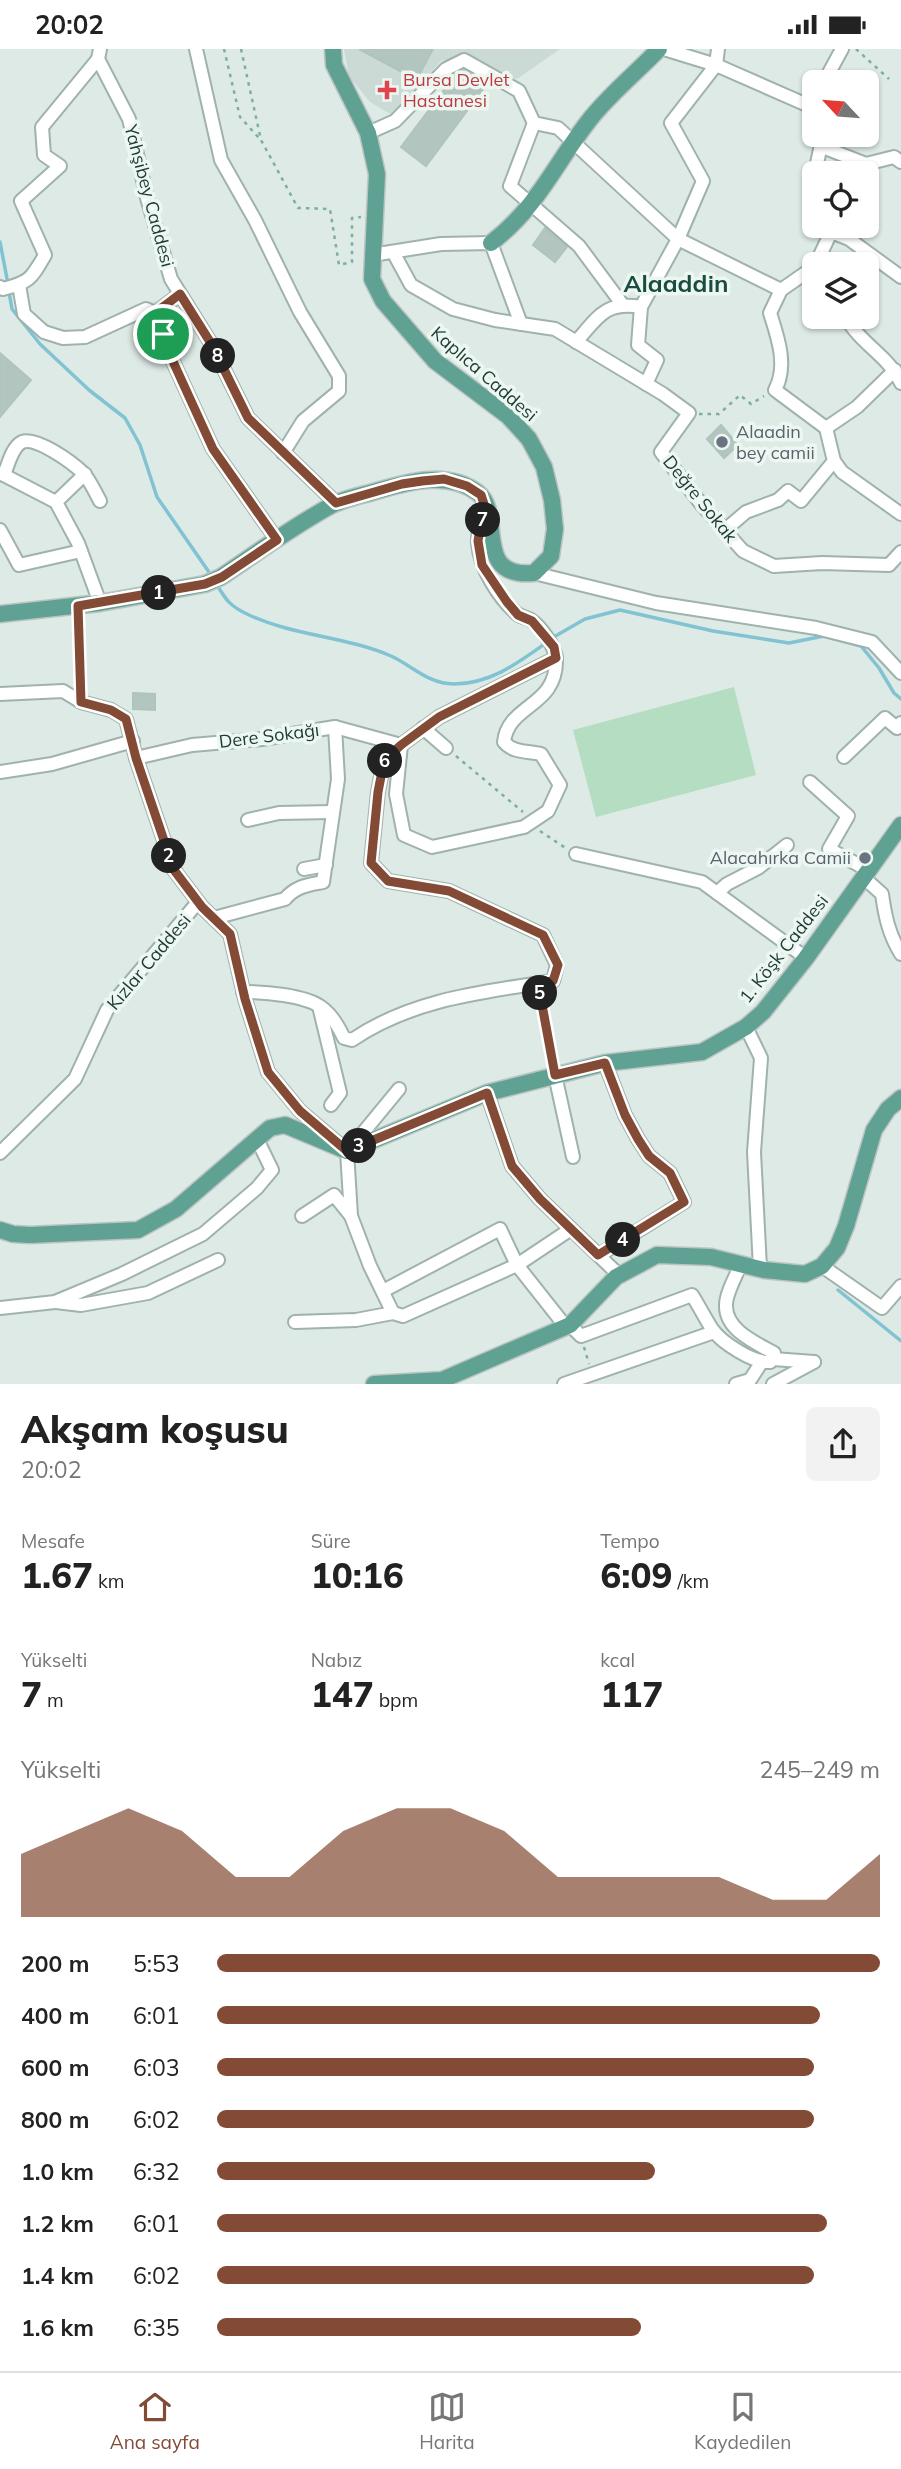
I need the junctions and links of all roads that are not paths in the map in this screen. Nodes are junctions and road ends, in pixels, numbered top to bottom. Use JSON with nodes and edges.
{"nodes":[{"id":1,"x":196,"y":49,"type":"edge"},
{"id":2,"x":333,"y":49,"type":"edge"},
{"id":3,"x":661,"y":49,"type":"edge"},
{"id":4,"x":718,"y":49,"type":"edge"},
{"id":5,"x":842,"y":49,"type":"edge"},
{"id":6,"x":99,"y":54,"type":"edge"},
{"id":7,"x":716,"y":65,"type":"junction"},
{"id":8,"x":831,"y":70,"type":"edge"},
{"id":9,"x":802,"y":100,"type":"edge"},
{"id":10,"x":534,"y":123,"type":"junction"},
{"id":11,"x":368,"y":132,"type":"junction"},
{"id":12,"x":573,"y":142,"type":"junction"},
{"id":13,"x":833,"y":147,"type":"edge"},
{"id":14,"x":899,"y":156,"type":"edge"},
{"id":15,"x":532,"y":204,"type":"junction"},
{"id":16,"x":847,"y":238,"type":"edge"},
{"id":17,"x":678,"y":239,"type":"junction"},
{"id":18,"x":491,"y":243,"type":"junction"},
{"id":19,"x":393,"y":252,"type":"junction"},
{"id":20,"x":372,"y":255,"type":"junction"},
{"id":21,"x":802,"y":275,"type":"edge"},
{"id":22,"x":901,"y":277,"type":"edge"},
{"id":23,"x":19,"y":285,"type":"junction"},
{"id":24,"x":2,"y":288,"type":"edge"},
{"id":25,"x":781,"y":290,"type":"junction"},
{"id":26,"x":180,"y":294,"type":"junction"},
{"id":27,"x":622,"y":304,"type":"junction"},
{"id":28,"x":641,"y":307,"type":"junction"},
{"id":29,"x":155,"y":313,"type":"junction"},
{"id":30,"x":521,"y":324,"type":"junction"},
{"id":31,"x":852,"y":329,"type":"edge"},
{"id":32,"x":576,"y":342,"type":"junction"},
{"id":33,"x":895,"y":370,"type":"junction"},
{"id":34,"x":901,"y":383,"type":"edge"},
{"id":35,"x":646,"y":384,"type":"junction"},
{"id":36,"x":826,"y":428,"type":"junction"},
{"id":37,"x":283,"y":453,"type":"junction"},
{"id":38,"x":834,"y":461,"type":"junction"},
{"id":39,"x":2,"y":474,"type":"edge"},
{"id":40,"x":85,"y":474,"type":"junction"},
{"id":41,"x":100,"y":501,"type":"dead end"},
{"id":42,"x":56,"y":502,"type":"junction"},
{"id":43,"x":336,"y":503,"type":"junction"},
{"id":44,"x":484,"y":504,"type":"junction"},
{"id":45,"x":901,"y":514,"type":"edge"},
{"id":46,"x":0,"y":530,"type":"edge"},
{"id":47,"x":725,"y":530,"type":"junction"},
{"id":48,"x":277,"y":540,"type":"junction"},
{"id":49,"x":81,"y":551,"type":"junction"},
{"id":50,"x":901,"y":552,"type":"edge"},
{"id":51,"x":534,"y":573,"type":"junction"},
{"id":52,"x":100,"y":603,"type":"junction"},
{"id":53,"x":0,"y":614,"type":"edge"},
{"id":54,"x":552,"y":648,"type":"junction"},
{"id":55,"x":901,"y":673,"type":"edge"},
{"id":56,"x":0,"y":694,"type":"edge"},
{"id":57,"x":901,"y":723,"type":"edge"},
{"id":58,"x":335,"y":727,"type":"junction"},
{"id":59,"x":423,"y":729,"type":"junction"},
{"id":60,"x":133,"y":741,"type":"junction"},
{"id":61,"x":401,"y":745,"type":"junction"},
{"id":62,"x":446,"y":748,"type":"road end"},
{"id":63,"x":844,"y":757,"type":"dead end"},
{"id":64,"x":136,"y":758,"type":"junction"},
{"id":65,"x":0,"y":772,"type":"edge"},
{"id":66,"x":810,"y":782,"type":"dead end"},
{"id":67,"x":333,"y":812,"type":"junction"},
{"id":68,"x":248,"y":820,"type":"dead end"},
{"id":69,"x":901,"y":825,"type":"edge"},
{"id":70,"x":787,"y":845,"type":"dead end"},
{"id":71,"x":576,"y":855,"type":"road end"},
{"id":72,"x":326,"y":865,"type":"junction"},
{"id":73,"x":304,"y":869,"type":"dead end"},
{"id":74,"x":865,"y":874,"type":"junction"},
{"id":75,"x":717,"y":893,"type":"junction"},
{"id":76,"x":198,"y":902,"type":"junction"},
{"id":77,"x":214,"y":918,"type":"junction"},
{"id":78,"x":901,"y":954,"type":"edge"},
{"id":79,"x":806,"y":958,"type":"junction"},
{"id":80,"x":243,"y":992,"type":"junction"},
{"id":81,"x":319,"y":1005,"type":"junction"},
{"id":82,"x":746,"y":1027,"type":"junction"},
{"id":83,"x":605,"y":1063,"type":"junction"},
{"id":84,"x":555,"y":1075,"type":"junction"},
{"id":85,"x":399,"y":1089,"type":"dead end"},
{"id":86,"x":487,"y":1093,"type":"junction"},
{"id":87,"x":901,"y":1098,"type":"edge"},
{"id":88,"x":331,"y":1105,"type":"dead end"},
{"id":89,"x":257,"y":1139,"type":"junction"},
{"id":90,"x":347,"y":1151,"type":"junction"},
{"id":91,"x":0,"y":1153,"type":"edge"},
{"id":92,"x":573,"y":1157,"type":"dead end"},
{"id":93,"x":302,"y":1216,"type":"dead end"},
{"id":94,"x":351,"y":1216,"type":"junction"},
{"id":95,"x":571,"y":1229,"type":"junction"},
{"id":96,"x":0,"y":1230,"type":"edge"},
{"id":97,"x":598,"y":1255,"type":"junction"},
{"id":98,"x":218,"y":1260,"type":"dead end"},
{"id":99,"x":741,"y":1264,"type":"junction"},
{"id":100,"x":517,"y":1265,"type":"junction"},
{"id":101,"x":822,"y":1266,"type":"junction"},
{"id":102,"x":760,"y":1268,"type":"junction"},
{"id":103,"x":619,"y":1275,"type":"junction"},
{"id":104,"x":901,"y":1286,"type":"edge"},
{"id":105,"x":383,"y":1291,"type":"junction"},
{"id":106,"x":55,"y":1302,"type":"junction"},
{"id":107,"x":0,"y":1308,"type":"edge"},
{"id":108,"x":393,"y":1313,"type":"junction"},
{"id":109,"x":295,"y":1322,"type":"dead end"},
{"id":110,"x":572,"y":1329,"type":"junction"},
{"id":111,"x":714,"y":1332,"type":"junction"},
{"id":112,"x":769,"y":1358,"type":"junction"},
{"id":113,"x":443,"y":1382,"type":"edge"},
{"id":114,"x":374,"y":1384,"type":"edge"},
{"id":115,"x":564,"y":1384,"type":"edge"},
{"id":116,"x":736,"y":1384,"type":"edge"},
{"id":117,"x":773,"y":1384,"type":"edge"}],
"edges":[{"from":1,"to":37,"type":"street"},
{"from":2,"to":11,"type":"main road","name":"Kaplıca Caddesi"},
{"from":3,"to":7,"type":"street"},
{"from":3,"to":12,"type":"main road"},
{"from":4,"to":7,"type":"street"},
{"from":5,"to":8,"type":"street"},
{"from":6,"to":23,"type":"street"},
{"from":6,"to":26,"type":"street","name":"Yahşibey Caddesi"},
{"from":7,"to":9,"type":"street"},
{"from":7,"to":17,"type":"street"},
{"from":10,"to":11,"type":"street"},
{"from":10,"to":12,"type":"street"},
{"from":10,"to":15,"type":"street"},
{"from":11,"to":20,"type":"main road","name":"Kaplıca Caddesi"},
{"from":12,"to":15,"type":"main road"},
{"from":12,"to":17,"type":"street"},
{"from":13,"to":14,"type":"street"},
{"from":15,"to":18,"type":"main road"},
{"from":15,"to":27,"type":"street"},
{"from":16,"to":22,"type":"street"},
{"from":17,"to":25,"type":"street"},
{"from":17,"to":28,"type":"street"},
{"from":18,"to":19,"type":"street"},
{"from":18,"to":30,"type":"street"},
{"from":19,"to":20,"type":"street"},
{"from":19,"to":30,"type":"street"},
{"from":20,"to":51,"type":"main road","name":"Kaplıca Caddesi"},
{"from":21,"to":25,"type":"street"},
{"from":23,"to":24,"type":"street"},
{"from":23,"to":29,"type":"street"},
{"from":25,"to":36,"type":"street"},
{"from":26,"to":29,"type":"street"},
{"from":26,"to":37,"type":"street","name":"Yahşibey Caddesi"},
{"from":27,"to":28,"type":"street"},
{"from":27,"to":32,"type":"street"},
{"from":28,"to":35,"type":"street"},
{"from":29,"to":48,"type":"street"},
{"from":30,"to":32,"type":"street"},
{"from":31,"to":33,"type":"street"},
{"from":32,"to":35,"type":"street"},
{"from":33,"to":34,"type":"street"},
{"from":33,"to":36,"type":"street"},
{"from":35,"to":47,"type":"street","name":"Değre Sokak"},
{"from":36,"to":38,"type":"street"},
{"from":37,"to":43,"type":"street","name":"Yahşibey Caddesi"},
{"from":38,"to":45,"type":"street"},
{"from":38,"to":47,"type":"street"},
{"from":39,"to":40,"type":"street"},
{"from":39,"to":42,"type":"street"},
{"from":40,"to":41,"type":"street"},
{"from":40,"to":42,"type":"street"},
{"from":42,"to":49,"type":"street"},
{"from":43,"to":44,"type":"main road"},
{"from":43,"to":48,"type":"main road"},
{"from":44,"to":51,"type":"main road"},
{"from":44,"to":54,"type":"street"},
{"from":46,"to":49,"type":"street"},
{"from":47,"to":50,"type":"street","name":"Değre Sokak"},
{"from":48,"to":52,"type":"main road"},
{"from":49,"to":52,"type":"street"},
{"from":51,"to":55,"type":"street"},
{"from":52,"to":53,"type":"main road"},
{"from":54,"to":59,"type":"street"},
{"from":54,"to":61,"type":"street"},
{"from":56,"to":60,"type":"street"},
{"from":57,"to":63,"type":"street"},
{"from":58,"to":61,"type":"street","name":"Dere Sokağı"},
{"from":58,"to":64,"type":"street","name":"Dere Sokağı"},
{"from":58,"to":67,"type":"street"},
{"from":59,"to":61,"type":"street"},
{"from":59,"to":62,"type":"street"},
{"from":60,"to":64,"type":"street"},
{"from":60,"to":65,"type":"street"},
{"from":61,"to":81,"type":"street"},
{"from":64,"to":76,"type":"street"},
{"from":66,"to":74,"type":"street"},
{"from":67,"to":68,"type":"street"},
{"from":67,"to":72,"type":"street"},
{"from":69,"to":74,"type":"main road","name":"1. Köşk Caddesi"},
{"from":70,"to":75,"type":"street"},
{"from":71,"to":75,"type":"street"},
{"from":72,"to":73,"type":"street"},
{"from":72,"to":77,"type":"street"},
{"from":74,"to":78,"type":"street"},
{"from":74,"to":79,"type":"main road","name":"1. Köşk Caddesi"},
{"from":75,"to":79,"type":"street"},
{"from":76,"to":77,"type":"street"},
{"from":76,"to":91,"type":"street","name":"Kızlar Caddesi"},
{"from":77,"to":80,"type":"street"},
{"from":79,"to":82,"type":"main road","name":"1. Köşk Caddesi"},
{"from":80,"to":81,"type":"street"},
{"from":80,"to":90,"type":"street"},
{"from":81,"to":88,"type":"street"},
{"from":82,"to":83,"type":"main road","name":"1. Köşk Caddesi"},
{"from":82,"to":102,"type":"street"},
{"from":83,"to":84,"type":"main road","name":"1. Köşk Caddesi"},
{"from":83,"to":97,"type":"street"},
{"from":84,"to":86,"type":"main road","name":"1. Köşk Caddesi"},
{"from":84,"to":92,"type":"street"},
{"from":85,"to":90,"type":"street"},
{"from":86,"to":90,"type":"main road","name":"1. Köşk Caddesi"},
{"from":86,"to":95,"type":"street"},
{"from":87,"to":101,"type":"main road"},
{"from":89,"to":90,"type":"main road"},
{"from":89,"to":96,"type":"main road"},
{"from":89,"to":106,"type":"street"},
{"from":90,"to":94,"type":"street"},
{"from":93,"to":94,"type":"street"},
{"from":94,"to":105,"type":"street"},
{"from":95,"to":97,"type":"street"},
{"from":95,"to":100,"type":"street"},
{"from":97,"to":103,"type":"street"},
{"from":98,"to":106,"type":"street"},
{"from":99,"to":102,"type":"main road"},
{"from":99,"to":103,"type":"main road"},
{"from":99,"to":112,"type":"street"},
{"from":100,"to":105,"type":"street"},
{"from":100,"to":108,"type":"street"},
{"from":100,"to":110,"type":"street"},
{"from":101,"to":102,"type":"main road"},
{"from":101,"to":104,"type":"street"},
{"from":103,"to":110,"type":"main road"},
{"from":105,"to":108,"type":"street"},
{"from":106,"to":107,"type":"street"},
{"from":108,"to":109,"type":"street"},
{"from":110,"to":111,"type":"street"},
{"from":110,"to":113,"type":"main road"},
{"from":111,"to":112,"type":"street"},
{"from":111,"to":115,"type":"street"},
{"from":112,"to":116,"type":"street"},
{"from":112,"to":117,"type":"street"},
{"from":113,"to":114,"type":"main road"}]}
